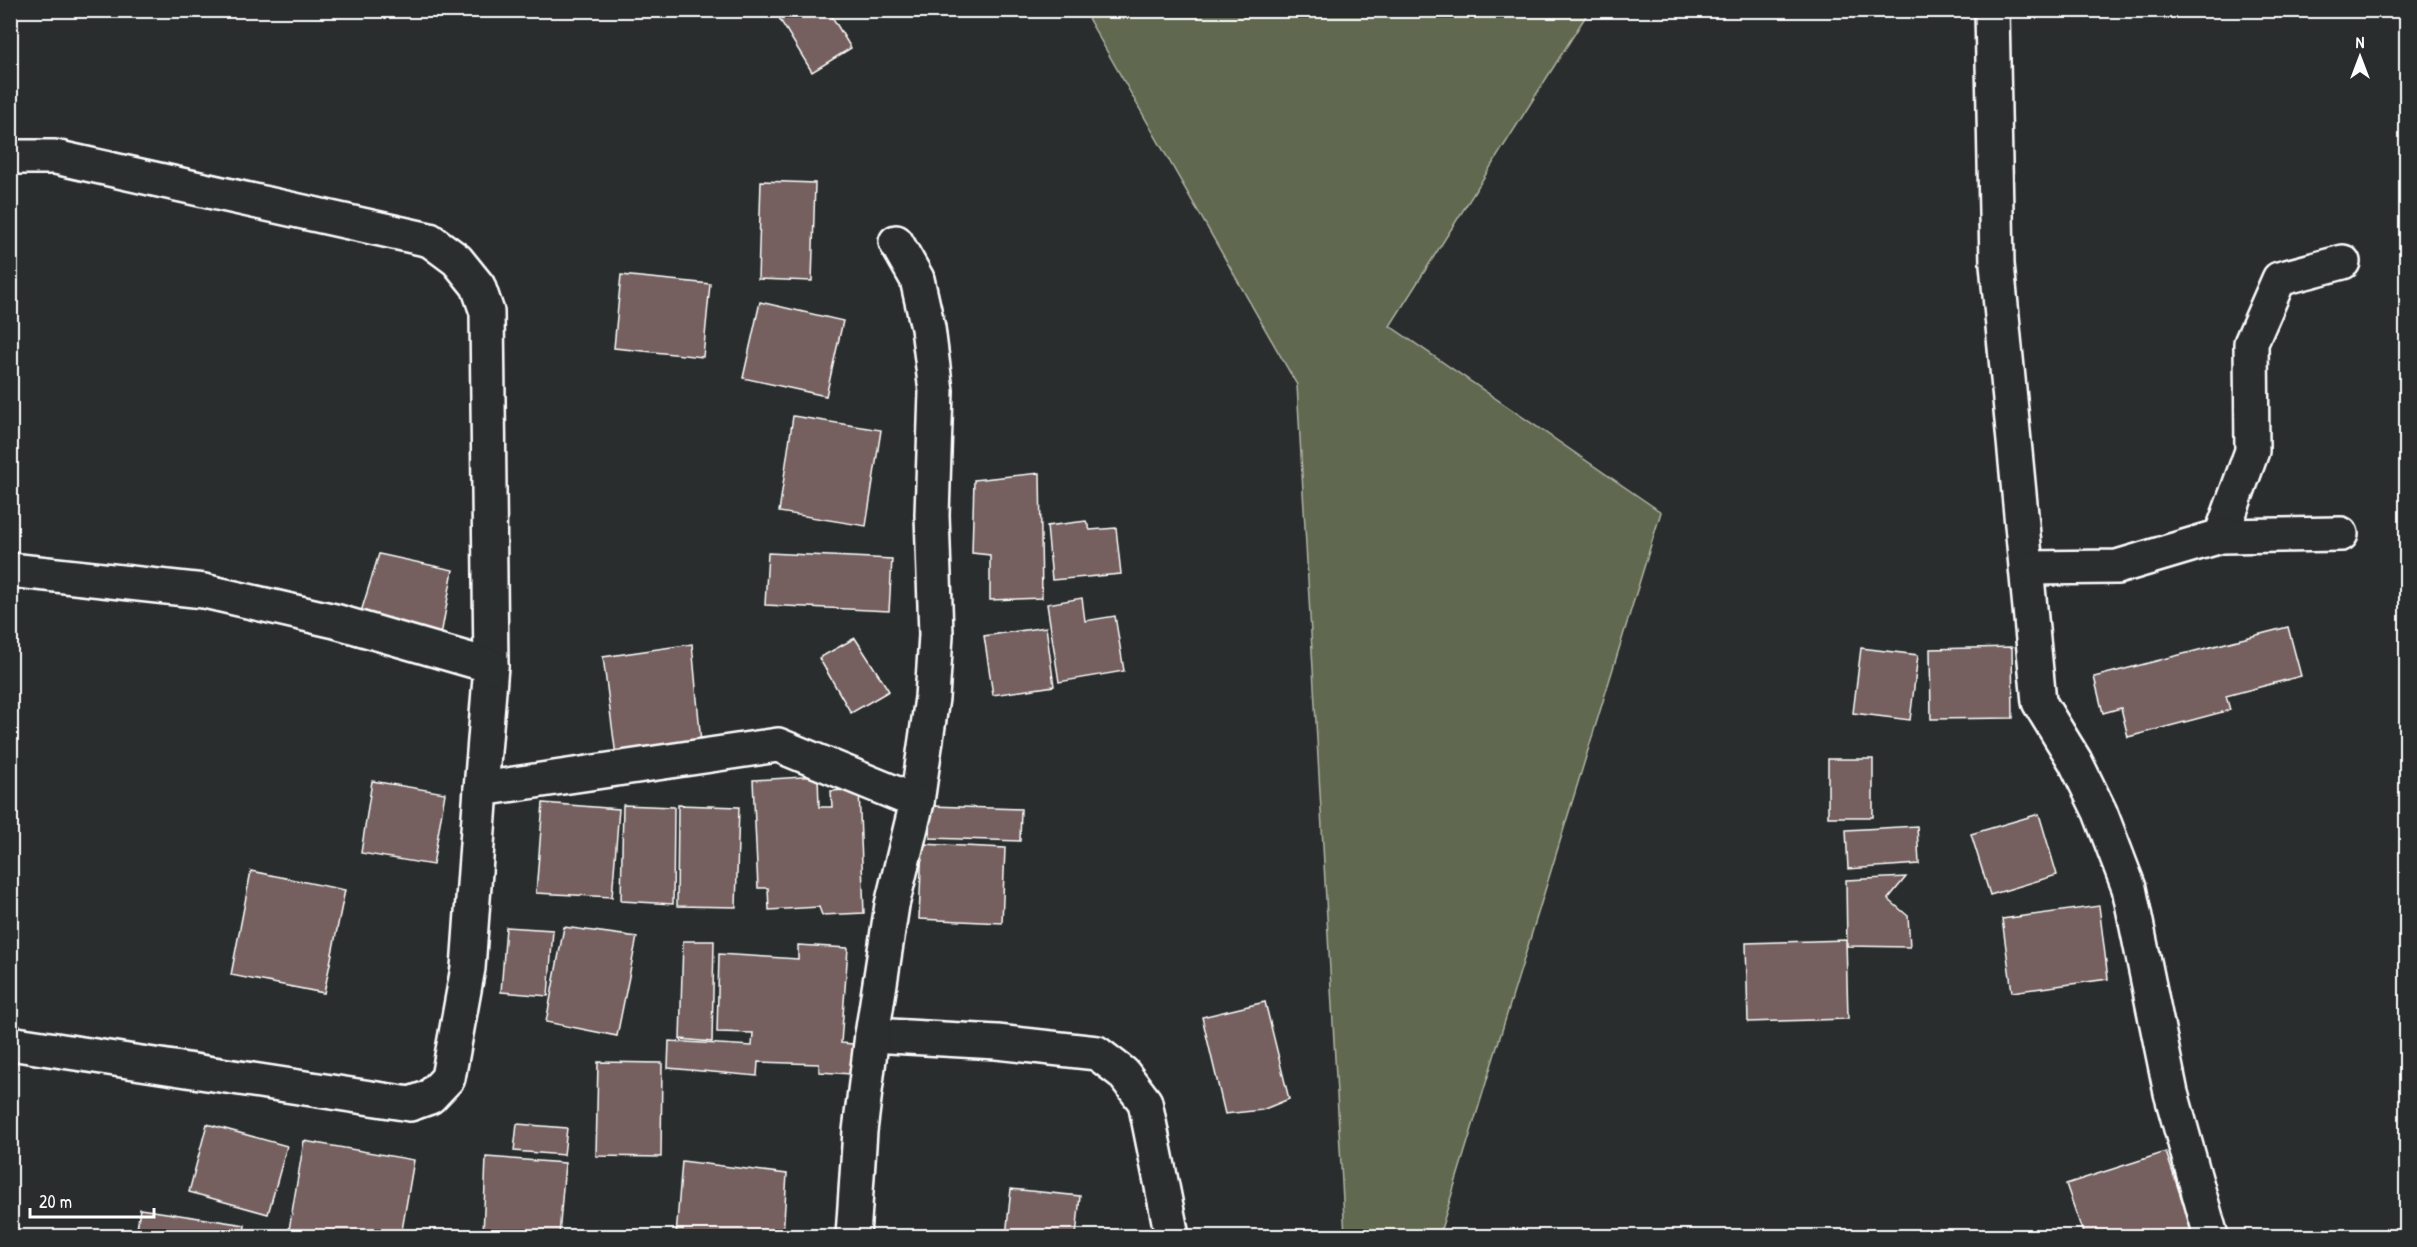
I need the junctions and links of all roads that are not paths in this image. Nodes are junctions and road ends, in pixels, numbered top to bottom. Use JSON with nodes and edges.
{"nodes":[{"id":1,"x":1992,"y":10,"type":"edge"},
{"id":2,"x":10,"y":157,"type":"edge"},
{"id":3,"x":897,"y":242,"type":"dead end"},
{"id":4,"x":2343,"y":262,"type":"dead end"},
{"id":5,"x":2341,"y":534,"type":"dead end"},
{"id":6,"x":2221,"y":536,"type":"junction"},
{"id":7,"x":2027,"y":568,"type":"junction"},
{"id":8,"x":10,"y":570,"type":"edge"},
{"id":9,"x":491,"y":666,"type":"junction"},
{"id":10,"x":481,"y":789,"type":"junction"},
{"id":11,"x":917,"y":802,"type":"junction"},
{"id":12,"x":872,"y":1035,"type":"junction"},
{"id":13,"x":10,"y":1043,"type":"edge"},
{"id":14,"x":853,"y":1236,"type":"edge"},
{"id":15,"x":1172,"y":1236,"type":"edge"},
{"id":16,"x":2211,"y":1236,"type":"edge"}],
"edges":[{"from":1,"to":7,"type":"street"},
{"from":2,"to":9,"type":"street"},
{"from":3,"to":11,"type":"street"},
{"from":4,"to":6,"type":"street"},
{"from":5,"to":6,"type":"street"},
{"from":6,"to":7,"type":"street"},
{"from":7,"to":16,"type":"street"},
{"from":8,"to":9,"type":"street"},
{"from":9,"to":10,"type":"street"},
{"from":10,"to":11,"type":"street"},
{"from":10,"to":13,"type":"street"},
{"from":11,"to":12,"type":"street"},
{"from":12,"to":14,"type":"street"},
{"from":12,"to":15,"type":"street"}]}
